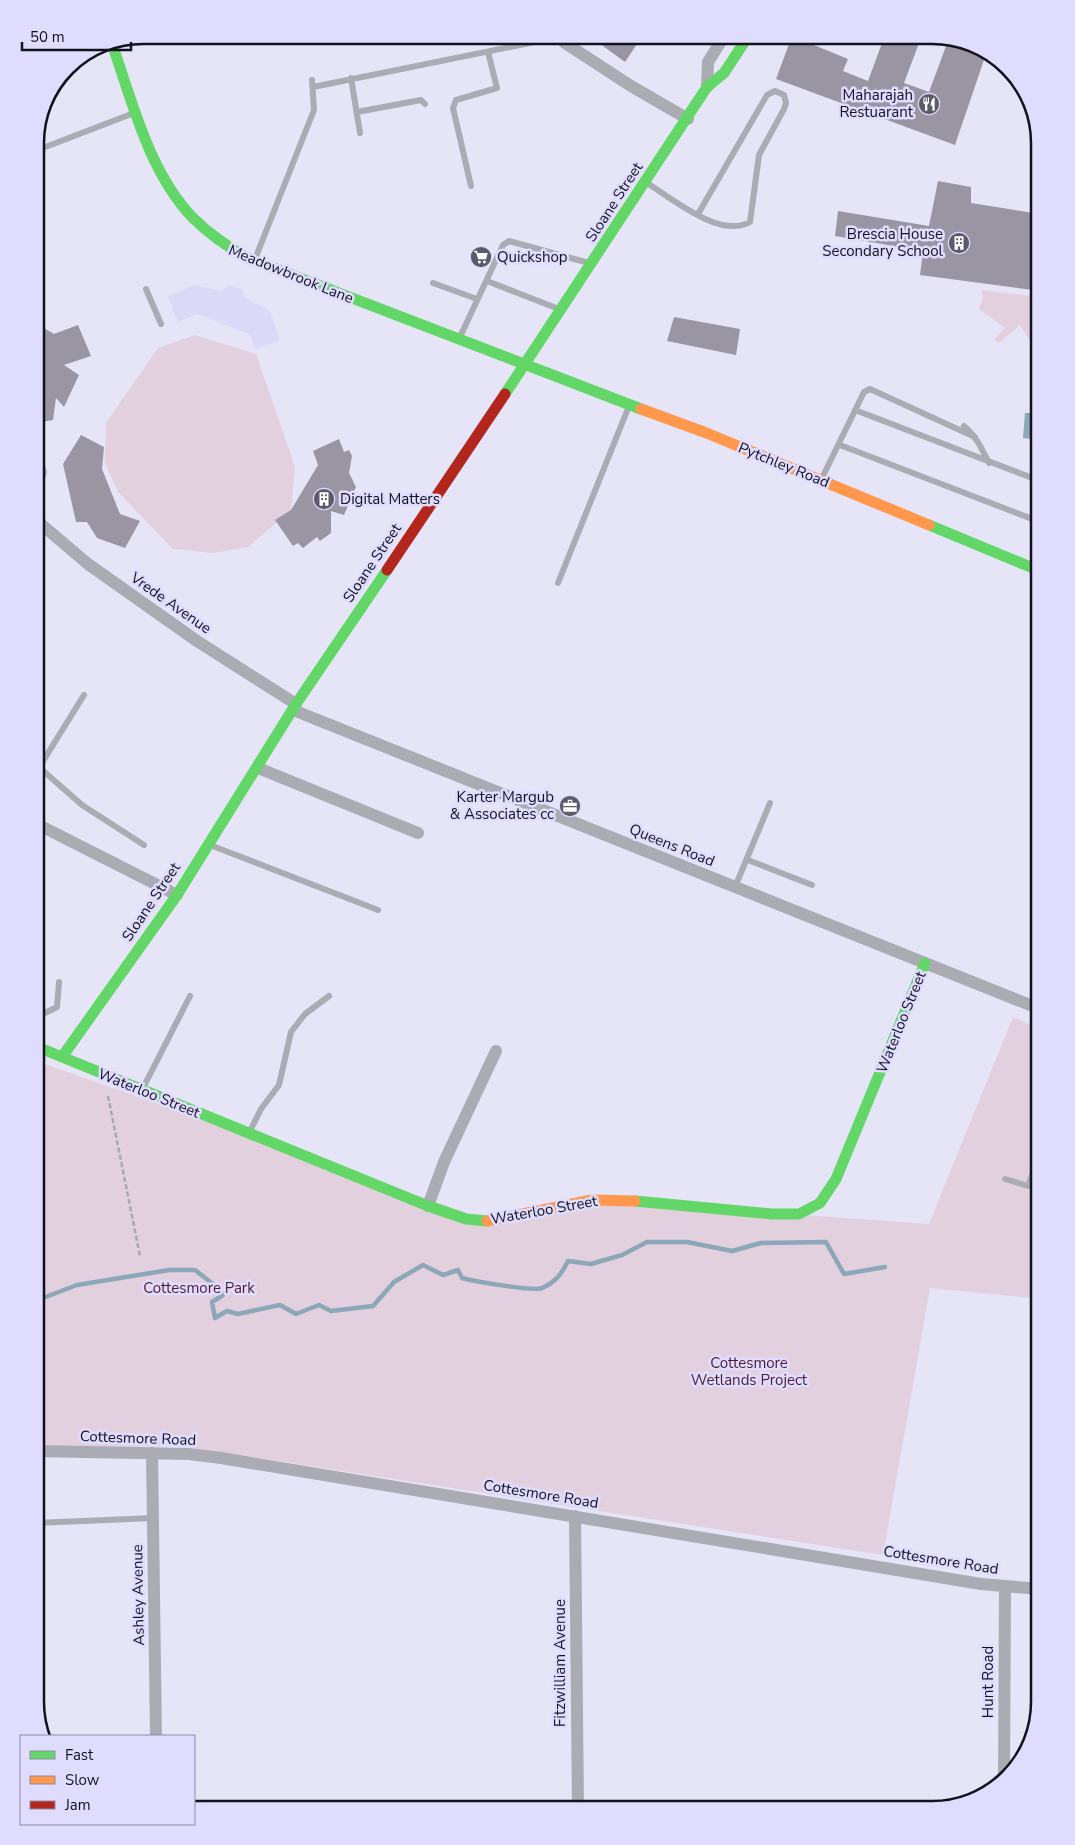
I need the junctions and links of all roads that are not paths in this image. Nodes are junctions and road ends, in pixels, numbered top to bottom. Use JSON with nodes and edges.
{"nodes":[{"id":1,"x":524,"y":44,"type":"edge"},
{"id":2,"x":571,"y":44,"type":"edge"},
{"id":3,"x":719,"y":44,"type":"edge"},
{"id":4,"x":743,"y":44,"type":"edge"},
{"id":5,"x":114,"y":48,"type":"edge"},
{"id":6,"x":488,"y":52,"type":"junction"},
{"id":7,"x":351,"y":78,"type":"junction"},
{"id":8,"x":707,"y":87,"type":"junction"},
{"id":9,"x":425,"y":104,"type":"dead end"},
{"id":10,"x":137,"y":112,"type":"junction"},
{"id":11,"x":357,"y":112,"type":"junction"},
{"id":12,"x":688,"y":119,"type":"junction"},
{"id":13,"x":360,"y":133,"type":"dead end"},
{"id":14,"x":44,"y":148,"type":"edge"},
{"id":15,"x":646,"y":182,"type":"junction"},
{"id":16,"x":471,"y":186,"type":"dead end"},
{"id":17,"x":698,"y":214,"type":"junction"},
{"id":18,"x":255,"y":261,"type":"junction"},
{"id":19,"x":593,"y":264,"type":"junction"},
{"id":20,"x":487,"y":281,"type":"junction"},
{"id":21,"x":433,"y":283,"type":"dead end"},
{"id":22,"x":146,"y":289,"type":"dead end"},
{"id":23,"x":477,"y":299,"type":"junction"},
{"id":24,"x":562,"y":310,"type":"junction"},
{"id":25,"x":161,"y":324,"type":"dead end"},
{"id":26,"x":458,"y":340,"type":"junction"},
{"id":27,"x":525,"y":366,"type":"junction"},
{"id":28,"x":630,"y":404,"type":"junction"},
{"id":29,"x":855,"y":410,"type":"junction"},
{"id":30,"x":840,"y":445,"type":"junction"},
{"id":31,"x":989,"y":463,"type":"junction"},
{"id":32,"x":1031,"y":479,"type":"edge"},
{"id":33,"x":821,"y":481,"type":"junction"},
{"id":34,"x":1031,"y":519,"type":"edge"},
{"id":35,"x":44,"y":527,"type":"edge"},
{"id":36,"x":1031,"y":567,"type":"edge"},
{"id":37,"x":558,"y":583,"type":"dead end"},
{"id":38,"x":84,"y":694,"type":"dead end"},
{"id":39,"x":294,"y":707,"type":"junction"},
{"id":40,"x":44,"y":761,"type":"edge"},
{"id":41,"x":258,"y":768,"type":"junction"},
{"id":42,"x":44,"y":772,"type":"edge"},
{"id":43,"x":770,"y":803,"type":"dead end"},
{"id":44,"x":44,"y":828,"type":"edge"},
{"id":45,"x":418,"y":833,"type":"dead end"},
{"id":46,"x":209,"y":844,"type":"junction"},
{"id":47,"x":144,"y":845,"type":"dead end"},
{"id":48,"x":748,"y":860,"type":"junction"},
{"id":49,"x":812,"y":885,"type":"dead end"},
{"id":50,"x":735,"y":887,"type":"junction"},
{"id":51,"x":177,"y":895,"type":"junction"},
{"id":52,"x":378,"y":910,"type":"dead end"},
{"id":53,"x":924,"y":963,"type":"junction"},
{"id":54,"x":59,"y":982,"type":"dead end"},
{"id":55,"x":190,"y":996,"type":"dead end"},
{"id":56,"x":328,"y":996,"type":"dead end"},
{"id":57,"x":1031,"y":1005,"type":"edge"},
{"id":58,"x":44,"y":1013,"type":"edge"},
{"id":59,"x":44,"y":1050,"type":"edge"},
{"id":60,"x":496,"y":1051,"type":"dead end"},
{"id":61,"x":62,"y":1057,"type":"junction"},
{"id":62,"x":141,"y":1091,"type":"junction"},
{"id":63,"x":249,"y":1132,"type":"junction"},
{"id":64,"x":1031,"y":1178,"type":"edge"},
{"id":65,"x":1005,"y":1179,"type":"dead end"},
{"id":66,"x":428,"y":1206,"type":"junction"},
{"id":67,"x":44,"y":1451,"type":"edge"},
{"id":68,"x":152,"y":1453,"type":"junction"},
{"id":69,"x":576,"y":1516,"type":"junction"},
{"id":70,"x":154,"y":1518,"type":"junction"},
{"id":71,"x":44,"y":1523,"type":"edge"},
{"id":72,"x":1005,"y":1587,"type":"junction"},
{"id":73,"x":1031,"y":1588,"type":"edge"},
{"id":74,"x":156,"y":1735,"type":"edge"},
{"id":75,"x":1004,"y":1771,"type":"edge"},
{"id":76,"x":578,"y":1801,"type":"edge"}],
"edges":[{"from":1,"to":6,"type":"lane"},
{"from":2,"to":12,"type":"street"},
{"from":3,"to":8,"type":"street","name":"Sloane Street"},
{"from":4,"to":8,"type":"street","name":"Sloane Street"},
{"from":5,"to":10,"type":"street","name":"Meadowbrook Lane"},
{"from":6,"to":7,"type":"lane"},
{"from":6,"to":16,"type":"lane"},
{"from":7,"to":11,"type":"lane"},
{"from":7,"to":18,"type":"lane"},
{"from":8,"to":12,"type":"street","name":"Sloane Street"},
{"from":9,"to":11,"type":"lane"},
{"from":10,"to":14,"type":"lane"},
{"from":10,"to":18,"type":"street","name":"Meadowbrook Lane"},
{"from":11,"to":13,"type":"lane"},
{"from":12,"to":15,"type":"street","name":"Sloane Street"},
{"from":15,"to":17,"type":"lane"},
{"from":15,"to":19,"type":"street","name":"Sloane Street"},
{"from":17,"to":17,"type":"lane"},
{"from":18,"to":26,"type":"street","name":"Meadowbrook Lane"},
{"from":19,"to":20,"type":"lane"},
{"from":19,"to":24,"type":"street","name":"Sloane Street"},
{"from":20,"to":23,"type":"lane"},
{"from":20,"to":24,"type":"lane"},
{"from":21,"to":23,"type":"lane"},
{"from":22,"to":25,"type":"lane"},
{"from":23,"to":26,"type":"lane"},
{"from":24,"to":27,"type":"street","name":"Sloane Street"},
{"from":26,"to":27,"type":"street","name":"Meadowbrook Lane"},
{"from":27,"to":28,"type":"street","name":"Pytchley Road"},
{"from":27,"to":39,"type":"street","name":"Sloane Street"},
{"from":28,"to":33,"type":"street","name":"Pytchley Road"},
{"from":28,"to":37,"type":"lane"},
{"from":29,"to":30,"type":"lane"},
{"from":29,"to":31,"type":"lane"},
{"from":29,"to":31,"type":"lane"},
{"from":30,"to":33,"type":"lane"},
{"from":30,"to":34,"type":"lane"},
{"from":31,"to":32,"type":"lane"},
{"from":33,"to":36,"type":"street","name":"Pytchley Road"},
{"from":35,"to":39,"type":"street","name":"Vrede Avenue"},
{"from":38,"to":40,"type":"lane"},
{"from":39,"to":41,"type":"street","name":"Sloane Street"},
{"from":39,"to":50,"type":"street","name":"Queens Road"},
{"from":41,"to":45,"type":"street"},
{"from":41,"to":46,"type":"street","name":"Sloane Street"},
{"from":42,"to":47,"type":"lane"},
{"from":43,"to":48,"type":"lane"},
{"from":44,"to":51,"type":"street"},
{"from":46,"to":51,"type":"street","name":"Sloane Street"},
{"from":46,"to":52,"type":"lane"},
{"from":48,"to":49,"type":"lane"},
{"from":48,"to":50,"type":"lane"},
{"from":50,"to":53,"type":"street","name":"Queens Road"},
{"from":51,"to":61,"type":"street","name":"Sloane Street"},
{"from":53,"to":57,"type":"street","name":"Queens Road"},
{"from":53,"to":66,"type":"street","name":"Waterloo Street"},
{"from":54,"to":58,"type":"lane"},
{"from":55,"to":62,"type":"lane"},
{"from":56,"to":63,"type":"lane"},
{"from":59,"to":61,"type":"street","name":"Waterloo Street"},
{"from":60,"to":66,"type":"street"},
{"from":61,"to":62,"type":"street","name":"Waterloo Street"},
{"from":62,"to":63,"type":"street","name":"Waterloo Street"},
{"from":63,"to":66,"type":"street","name":"Waterloo Street"},
{"from":64,"to":65,"type":"lane"},
{"from":67,"to":68,"type":"street","name":"Cottesmore Road"},
{"from":68,"to":69,"type":"street","name":"Cottesmore Road"},
{"from":68,"to":70,"type":"street","name":"Ashley Avenue"},
{"from":69,"to":72,"type":"street","name":"Cottesmore Road"},
{"from":69,"to":76,"type":"street","name":"Fitzwilliam Avenue"},
{"from":70,"to":71,"type":"lane"},
{"from":70,"to":74,"type":"street","name":"Ashley Avenue"},
{"from":72,"to":73,"type":"street","name":"Cottesmore Road"},
{"from":72,"to":75,"type":"street","name":"Hunt Road"}]}
